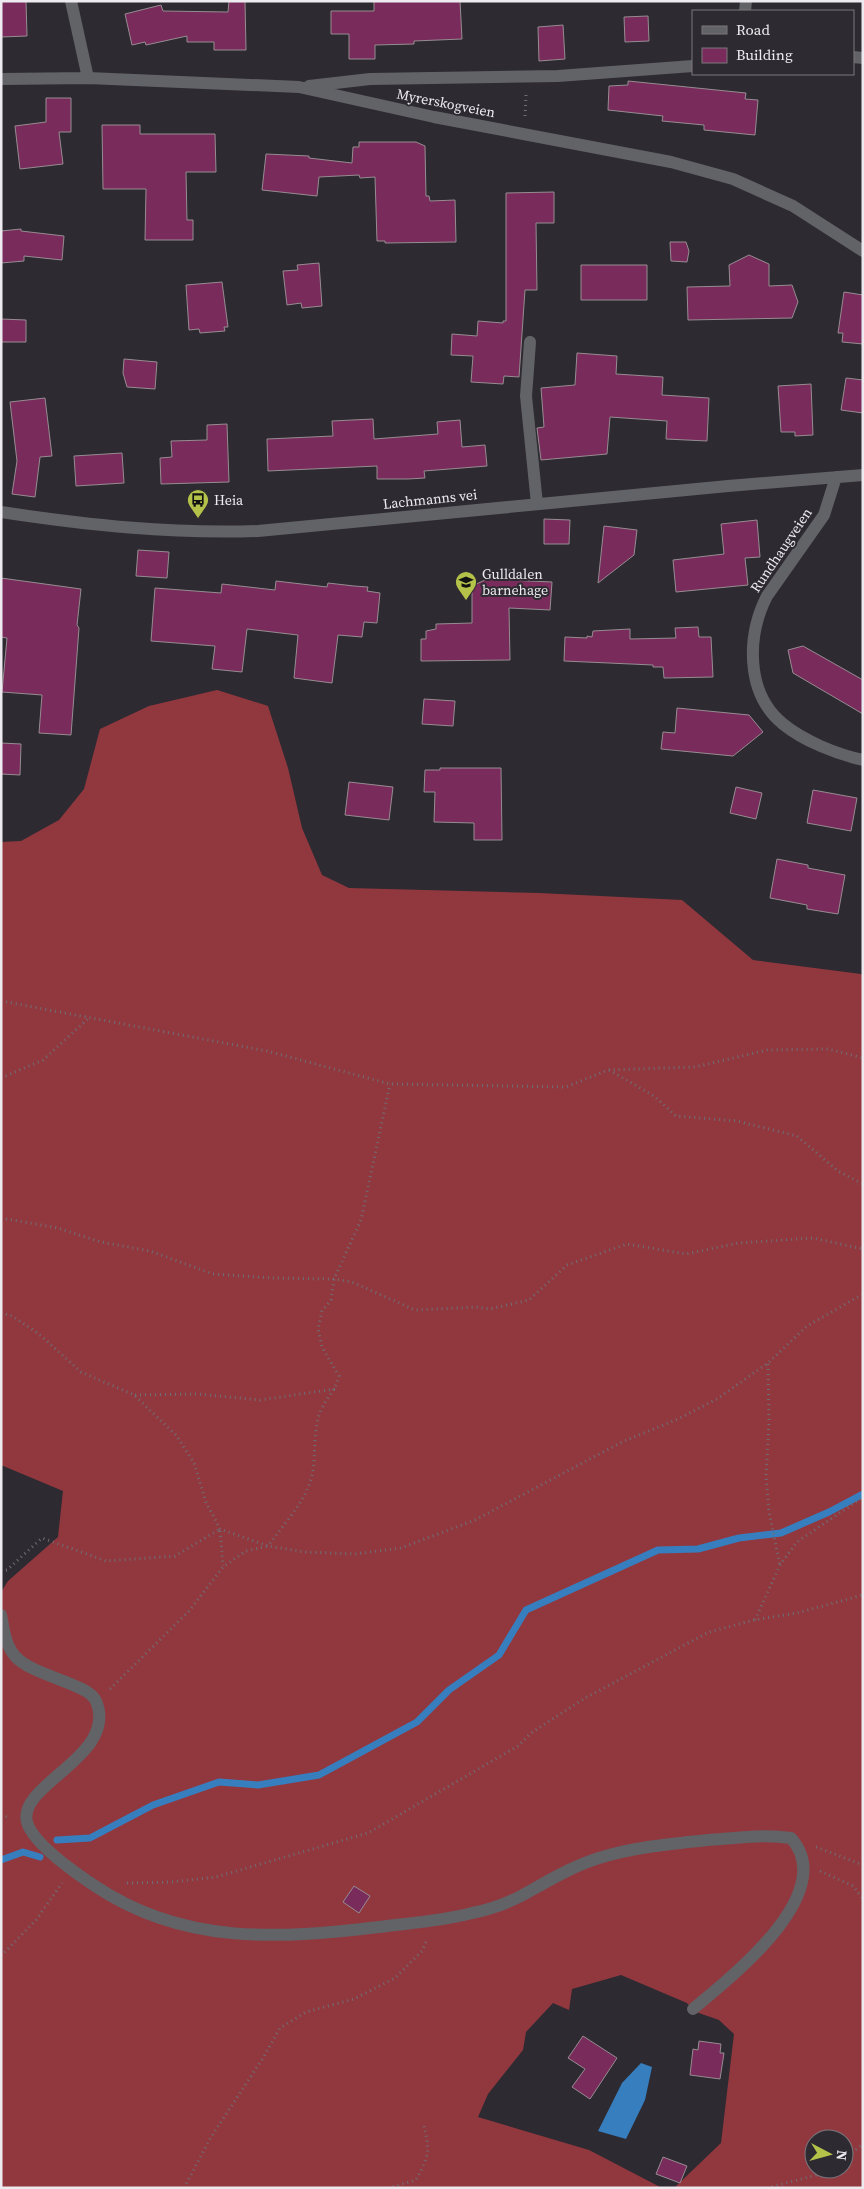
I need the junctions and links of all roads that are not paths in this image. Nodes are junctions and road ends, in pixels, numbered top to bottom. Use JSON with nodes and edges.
{"nodes":[{"id":1,"x":71,"y":1,"type":"edge"},
{"id":2,"x":692,"y":66,"type":"edge"},
{"id":3,"x":88,"y":78,"type":"junction"},
{"id":4,"x":1,"y":79,"type":"edge"},
{"id":5,"x":299,"y":87,"type":"junction"},
{"id":6,"x":863,"y":251,"type":"edge"},
{"id":7,"x":530,"y":342,"type":"dead end"},
{"id":8,"x":863,"y":475,"type":"edge"},
{"id":9,"x":836,"y":477,"type":"junction"},
{"id":10,"x":537,"y":504,"type":"junction"},
{"id":11,"x":1,"y":512,"type":"edge"},
{"id":12,"x":863,"y":760,"type":"edge"},
{"id":13,"x":1,"y":1615,"type":"edge"},
{"id":14,"x":693,"y":2009,"type":"dead end"}],
"edges":[{"from":1,"to":3,"type":"street"},
{"from":2,"to":5,"type":"street"},
{"from":3,"to":4,"type":"street","name":"Myrerskogveien"},
{"from":3,"to":5,"type":"street","name":"Myrerskogveien"},
{"from":5,"to":6,"type":"street","name":"Myrerskogveien"},
{"from":7,"to":10,"type":"street"},
{"from":8,"to":9,"type":"street","name":"Lachmanns vei"},
{"from":9,"to":10,"type":"street","name":"Lachmanns vei"},
{"from":9,"to":12,"type":"street","name":"Rundhaugveien"},
{"from":10,"to":11,"type":"street","name":"Lachmanns vei"},
{"from":13,"to":14,"type":"street"}]}
